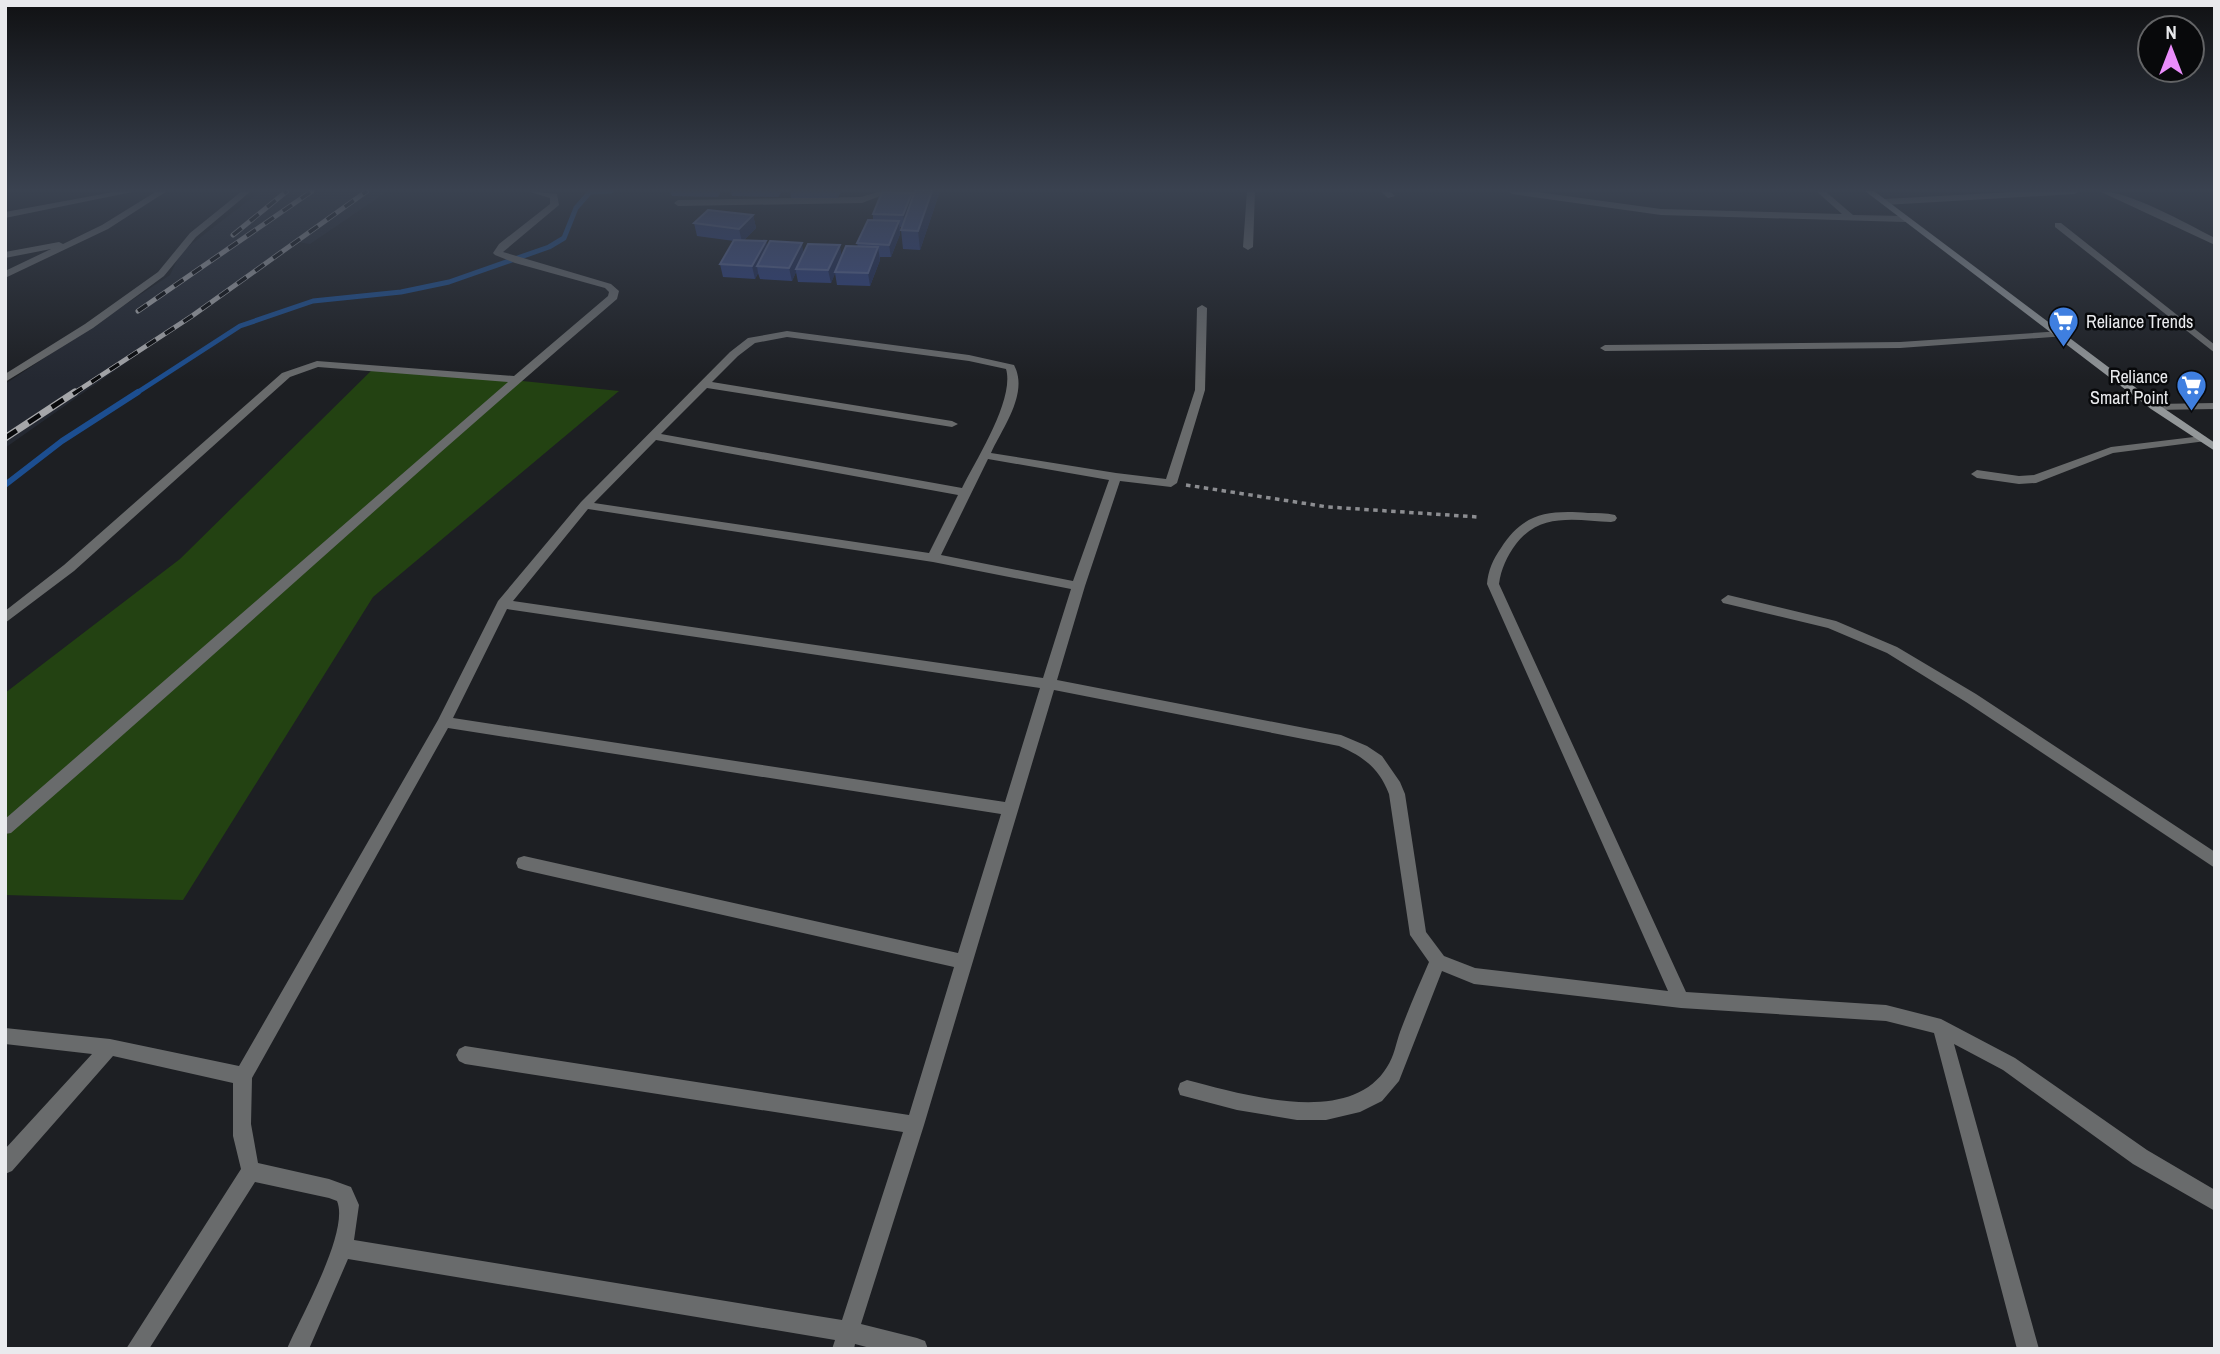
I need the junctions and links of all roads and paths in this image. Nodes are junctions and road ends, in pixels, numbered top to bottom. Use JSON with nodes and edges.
{"nodes":[{"id":1,"x":49,"y":254,"type":"edge"},
{"id":2,"x":177,"y":254,"type":"edge"},
{"id":3,"x":500,"y":254,"type":"edge"},
{"id":4,"x":1953,"y":254,"type":"edge"},
{"id":5,"x":2095,"y":254,"type":"edge"},
{"id":6,"x":5,"y":275,"type":"edge"},
{"id":7,"x":1202,"y":307,"type":"dead end"},
{"id":8,"x":2062,"y":334,"type":"junction"},
{"id":9,"x":1605,"y":348,"type":"dead end"},
{"id":10,"x":2215,"y":350,"type":"edge"},
{"id":11,"x":5,"y":379,"type":"edge"},
{"id":12,"x":516,"y":379,"type":"junction"},
{"id":13,"x":704,"y":384,"type":"junction"},
{"id":14,"x":2215,"y":406,"type":"edge"},
{"id":15,"x":2155,"y":407,"type":"junction"},
{"id":16,"x":952,"y":424,"type":"dead end"},
{"id":17,"x":653,"y":436,"type":"junction"},
{"id":18,"x":2202,"y":439,"type":"junction"},
{"id":19,"x":2215,"y":449,"type":"edge"},
{"id":20,"x":985,"y":455,"type":"junction"},
{"id":21,"x":1977,"y":474,"type":"dead end"},
{"id":22,"x":1116,"y":477,"type":"junction"},
{"id":23,"x":1171,"y":483,"type":"junction"},
{"id":24,"x":967,"y":493,"type":"junction"},
{"id":25,"x":585,"y":505,"type":"junction"},
{"id":26,"x":1478,"y":517,"type":"dead end"},
{"id":27,"x":1611,"y":518,"type":"dead end"},
{"id":28,"x":933,"y":558,"type":"junction"},
{"id":29,"x":1078,"y":586,"type":"junction"},
{"id":30,"x":1728,"y":600,"type":"dead end"},
{"id":31,"x":503,"y":604,"type":"junction"},
{"id":32,"x":5,"y":618,"type":"edge"},
{"id":33,"x":1049,"y":684,"type":"junction"},
{"id":34,"x":444,"y":722,"type":"junction"},
{"id":35,"x":1010,"y":809,"type":"junction"},
{"id":36,"x":5,"y":828,"type":"edge"},
{"id":37,"x":2215,"y":861,"type":"edge"},
{"id":38,"x":524,"y":863,"type":"dead end"},
{"id":39,"x":1438,"y":961,"type":"junction"},
{"id":40,"x":964,"y":962,"type":"junction"},
{"id":41,"x":1681,"y":1000,"type":"junction"},
{"id":42,"x":1941,"y":1027,"type":"junction"},
{"id":43,"x":5,"y":1036,"type":"edge"},
{"id":44,"x":110,"y":1047,"type":"junction"},
{"id":45,"x":465,"y":1055,"type":"dead end"},
{"id":46,"x":243,"y":1076,"type":"junction"},
{"id":47,"x":1187,"y":1089,"type":"dead end"},
{"id":48,"x":915,"y":1125,"type":"junction"},
{"id":49,"x":5,"y":1164,"type":"edge"},
{"id":50,"x":251,"y":1171,"type":"junction"},
{"id":51,"x":2215,"y":1201,"type":"edge"},
{"id":52,"x":342,"y":1248,"type":"junction"},
{"id":53,"x":846,"y":1340,"type":"edge"},
{"id":54,"x":137,"y":1349,"type":"edge"},
{"id":55,"x":298,"y":1349,"type":"edge"},
{"id":56,"x":918,"y":1349,"type":"edge"},
{"id":57,"x":2028,"y":1349,"type":"edge"}],
"edges":[{"from":1,"to":6,"type":"street"},
{"from":2,"to":11,"type":"street"},
{"from":3,"to":12,"type":"street"},
{"from":4,"to":8,"type":"main road"},
{"from":5,"to":10,"type":"street"},
{"from":7,"to":23,"type":"street"},
{"from":8,"to":9,"type":"street"},
{"from":8,"to":15,"type":"main road"},
{"from":12,"to":32,"type":"street"},
{"from":12,"to":36,"type":"street"},
{"from":13,"to":16,"type":"street"},
{"from":13,"to":17,"type":"street"},
{"from":13,"to":20,"type":"street"},
{"from":14,"to":15,"type":"street"},
{"from":15,"to":18,"type":"main road"},
{"from":17,"to":24,"type":"street"},
{"from":17,"to":25,"type":"street"},
{"from":18,"to":19,"type":"main road"},
{"from":18,"to":21,"type":"street"},
{"from":20,"to":22,"type":"street"},
{"from":20,"to":24,"type":"street"},
{"from":22,"to":23,"type":"street"},
{"from":22,"to":29,"type":"street"},
{"from":23,"to":26,"type":"path"},
{"from":24,"to":28,"type":"street"},
{"from":25,"to":28,"type":"street"},
{"from":25,"to":31,"type":"street"},
{"from":27,"to":41,"type":"street"},
{"from":28,"to":29,"type":"street"},
{"from":29,"to":33,"type":"street"},
{"from":30,"to":37,"type":"street"},
{"from":31,"to":33,"type":"street"},
{"from":31,"to":34,"type":"street"},
{"from":33,"to":35,"type":"street"},
{"from":33,"to":39,"type":"street"},
{"from":34,"to":35,"type":"street"},
{"from":34,"to":46,"type":"street"},
{"from":35,"to":40,"type":"street"},
{"from":38,"to":40,"type":"street"},
{"from":39,"to":41,"type":"street"},
{"from":39,"to":47,"type":"street"},
{"from":40,"to":48,"type":"street"},
{"from":41,"to":42,"type":"street"},
{"from":42,"to":51,"type":"street"},
{"from":42,"to":57,"type":"street"},
{"from":43,"to":44,"type":"street"},
{"from":44,"to":46,"type":"street"},
{"from":44,"to":49,"type":"street"},
{"from":45,"to":48,"type":"street"},
{"from":46,"to":50,"type":"street"},
{"from":48,"to":53,"type":"street"},
{"from":50,"to":52,"type":"street"},
{"from":50,"to":54,"type":"street"},
{"from":52,"to":53,"type":"street"},
{"from":52,"to":55,"type":"street"},
{"from":53,"to":56,"type":"street"}]}
